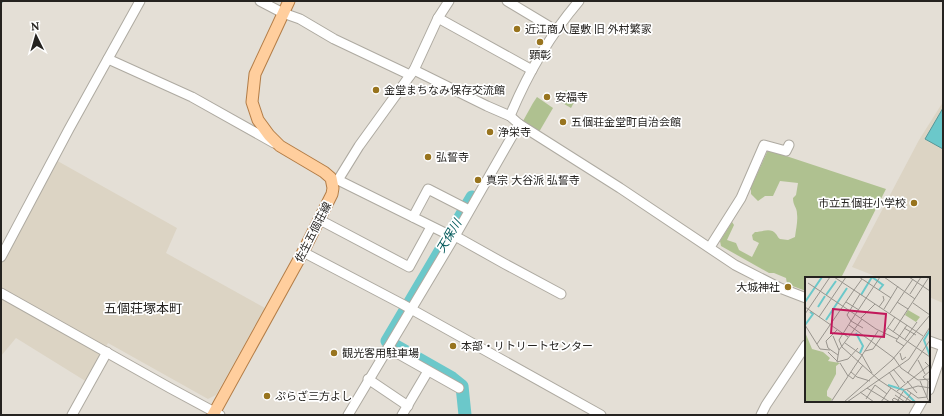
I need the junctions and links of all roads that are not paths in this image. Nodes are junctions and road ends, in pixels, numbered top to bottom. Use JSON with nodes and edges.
{"nodes":[{"id":1,"x":140,"y":1,"type":"edge"},
{"id":2,"x":260,"y":1,"type":"edge"},
{"id":3,"x":289,"y":1,"type":"edge"},
{"id":4,"x":449,"y":1,"type":"edge"},
{"id":5,"x":507,"y":1,"type":"edge"},
{"id":6,"x":579,"y":1,"type":"edge"},
{"id":7,"x":283,"y":13,"type":"junction"},
{"id":8,"x":438,"y":18,"type":"junction"},
{"id":9,"x":555,"y":29,"type":"junction"},
{"id":10,"x":108,"y":59,"type":"junction"},
{"id":11,"x":531,"y":69,"type":"junction"},
{"id":12,"x":412,"y":72,"type":"junction"},
{"id":13,"x":510,"y":116,"type":"junction"},
{"id":14,"x":519,"y":124,"type":"junction"},
{"id":15,"x":789,"y":145,"type":"dead end"},
{"id":16,"x":280,"y":146,"type":"junction"},
{"id":17,"x":335,"y":180,"type":"junction"},
{"id":18,"x":466,"y":209,"type":"junction"},
{"id":19,"x":413,"y":217,"type":"junction"},
{"id":20,"x":320,"y":220,"type":"junction"},
{"id":21,"x":431,"y":227,"type":"junction"},
{"id":22,"x":451,"y":235,"type":"junction"},
{"id":23,"x":710,"y":247,"type":"junction"},
{"id":24,"x":303,"y":252,"type":"junction"},
{"id":25,"x":1,"y":257,"type":"edge"},
{"id":26,"x":1,"y":292,"type":"edge"},
{"id":27,"x":561,"y":294,"type":"dead end"},
{"id":28,"x":796,"y":294,"type":"junction"},
{"id":29,"x":805,"y":298,"type":"edge"},
{"id":30,"x":805,"y":305,"type":"edge"},
{"id":31,"x":408,"y":308,"type":"junction"},
{"id":32,"x":930,"y":341,"type":"edge"},
{"id":33,"x":390,"y":345,"type":"junction"},
{"id":34,"x":943,"y":346,"type":"edge"},
{"id":35,"x":805,"y":347,"type":"edge"},
{"id":36,"x":943,"y":349,"type":"edge"},
{"id":37,"x":107,"y":352,"type":"junction"},
{"id":38,"x":428,"y":371,"type":"junction"},
{"id":39,"x":368,"y":380,"type":"junction"},
{"id":40,"x":930,"y":387,"type":"edge"},
{"id":41,"x":459,"y":388,"type":"dead end"},
{"id":42,"x":921,"y":402,"type":"edge"},
{"id":43,"x":408,"y":406,"type":"junction"},
{"id":44,"x":216,"y":414,"type":"edge"},
{"id":45,"x":72,"y":415,"type":"edge"},
{"id":46,"x":348,"y":415,"type":"edge"},
{"id":47,"x":402,"y":415,"type":"edge"},
{"id":48,"x":601,"y":415,"type":"edge"},
{"id":49,"x":761,"y":415,"type":"edge"},
{"id":50,"x":914,"y":415,"type":"edge"}],
"edges":[{"from":1,"to":10,"type":"street"},
{"from":2,"to":7,"type":"street"},
{"from":3,"to":7,"type":"main road"},
{"from":4,"to":8,"type":"street"},
{"from":5,"to":9,"type":"street"},
{"from":6,"to":9,"type":"street"},
{"from":7,"to":12,"type":"street"},
{"from":7,"to":16,"type":"main road"},
{"from":8,"to":11,"type":"street"},
{"from":8,"to":12,"type":"street"},
{"from":9,"to":11,"type":"street"},
{"from":10,"to":16,"type":"street"},
{"from":10,"to":25,"type":"street"},
{"from":11,"to":13,"type":"street"},
{"from":12,"to":13,"type":"street"},
{"from":12,"to":17,"type":"street"},
{"from":13,"to":14,"type":"street"},
{"from":14,"to":18,"type":"street"},
{"from":14,"to":23,"type":"street"},
{"from":15,"to":23,"type":"street"},
{"from":16,"to":17,"type":"main road"},
{"from":17,"to":19,"type":"street"},
{"from":17,"to":20,"type":"main road","name":"佐生五個荘線"},
{"from":18,"to":19,"type":"street"},
{"from":18,"to":22,"type":"street"},
{"from":19,"to":21,"type":"street"},
{"from":20,"to":21,"type":"street"},
{"from":20,"to":24,"type":"main road","name":"佐生五個荘線"},
{"from":21,"to":22,"type":"street"},
{"from":22,"to":27,"type":"street"},
{"from":22,"to":31,"type":"street"},
{"from":23,"to":28,"type":"street"},
{"from":24,"to":31,"type":"street"},
{"from":24,"to":44,"type":"main road","name":"佐生五個荘線"},
{"from":26,"to":37,"type":"street"},
{"from":28,"to":29,"type":"street"},
{"from":28,"to":30,"type":"street"},
{"from":31,"to":33,"type":"street"},
{"from":31,"to":48,"type":"street"},
{"from":32,"to":34,"type":"street"},
{"from":33,"to":38,"type":"street"},
{"from":33,"to":39,"type":"street"},
{"from":35,"to":49,"type":"street"},
{"from":36,"to":40,"type":"street"},
{"from":37,"to":44,"type":"street"},
{"from":37,"to":45,"type":"street"},
{"from":38,"to":41,"type":"street"},
{"from":38,"to":43,"type":"street"},
{"from":39,"to":43,"type":"street"},
{"from":39,"to":46,"type":"street"},
{"from":42,"to":50,"type":"street"},
{"from":43,"to":47,"type":"street"}]}
